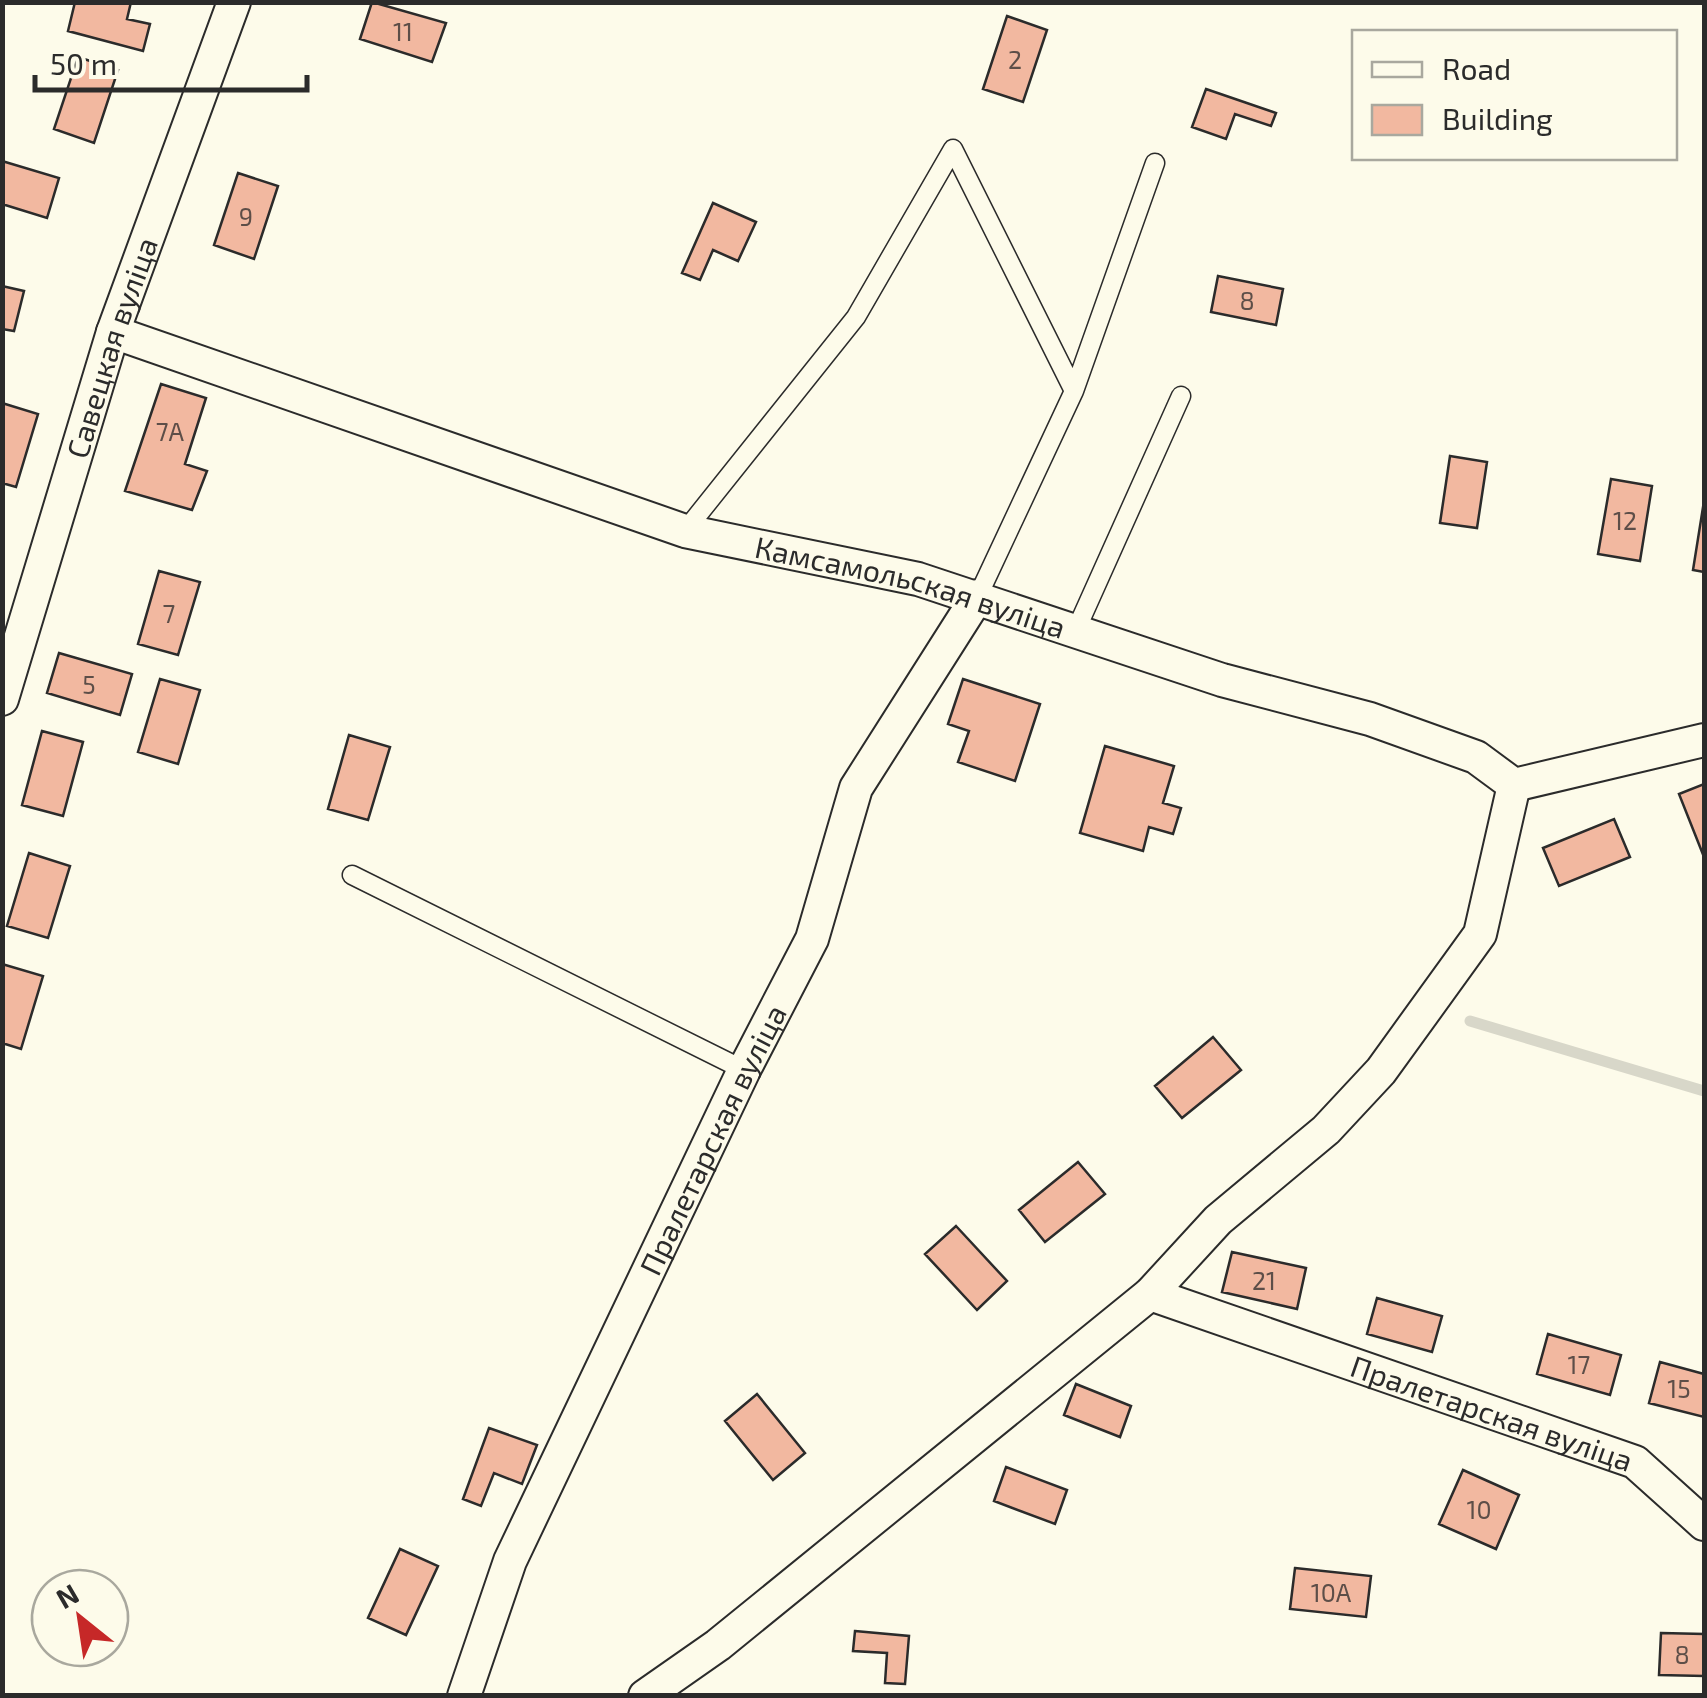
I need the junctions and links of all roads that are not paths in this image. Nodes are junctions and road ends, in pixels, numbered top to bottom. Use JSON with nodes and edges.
{"nodes":[{"id":1,"x":234,"y":2,"type":"edge"},
{"id":2,"x":1154,"y":163,"type":"dead end"},
{"id":3,"x":114,"y":332,"type":"junction"},
{"id":4,"x":1074,"y":391,"type":"junction"},
{"id":5,"x":1182,"y":396,"type":"dead end"},
{"id":6,"x":685,"y":531,"type":"junction"},
{"id":7,"x":978,"y":596,"type":"junction"},
{"id":8,"x":1076,"y":630,"type":"junction"},
{"id":9,"x":2,"y":699,"type":"edge"},
{"id":10,"x":1704,"y":740,"type":"edge"},
{"id":11,"x":1514,"y":785,"type":"junction"},
{"id":12,"x":352,"y":875,"type":"dead end"},
{"id":13,"x":744,"y":1070,"type":"junction"},
{"id":14,"x":1150,"y":1294,"type":"junction"},
{"id":15,"x":1704,"y":1524,"type":"edge"},
{"id":16,"x":464,"y":1696,"type":"edge"},
{"id":17,"x":646,"y":1696,"type":"edge"}],
"edges":[{"from":1,"to":3,"type":"street","name":"Савецкая вуліца"},
{"from":2,"to":4,"type":"lane"},
{"from":3,"to":6,"type":"street","name":"Камсамольская вуліца"},
{"from":3,"to":9,"type":"street","name":"Савецкая вуліца"},
{"from":4,"to":6,"type":"lane"},
{"from":4,"to":7,"type":"lane"},
{"from":5,"to":8,"type":"lane"},
{"from":6,"to":7,"type":"street","name":"Камсамольская вуліца"},
{"from":7,"to":8,"type":"street","name":"Камсамольская вуліца"},
{"from":7,"to":13,"type":"street","name":"Пралетарская вуліца"},
{"from":8,"to":11,"type":"street","name":"Камсамольская вуліца"},
{"from":10,"to":11,"type":"street"},
{"from":11,"to":14,"type":"street"},
{"from":12,"to":13,"type":"lane"},
{"from":13,"to":16,"type":"street","name":"Пралетарская вуліца"},
{"from":14,"to":15,"type":"street","name":"Пралетарская вуліца"},
{"from":14,"to":17,"type":"street"}]}
